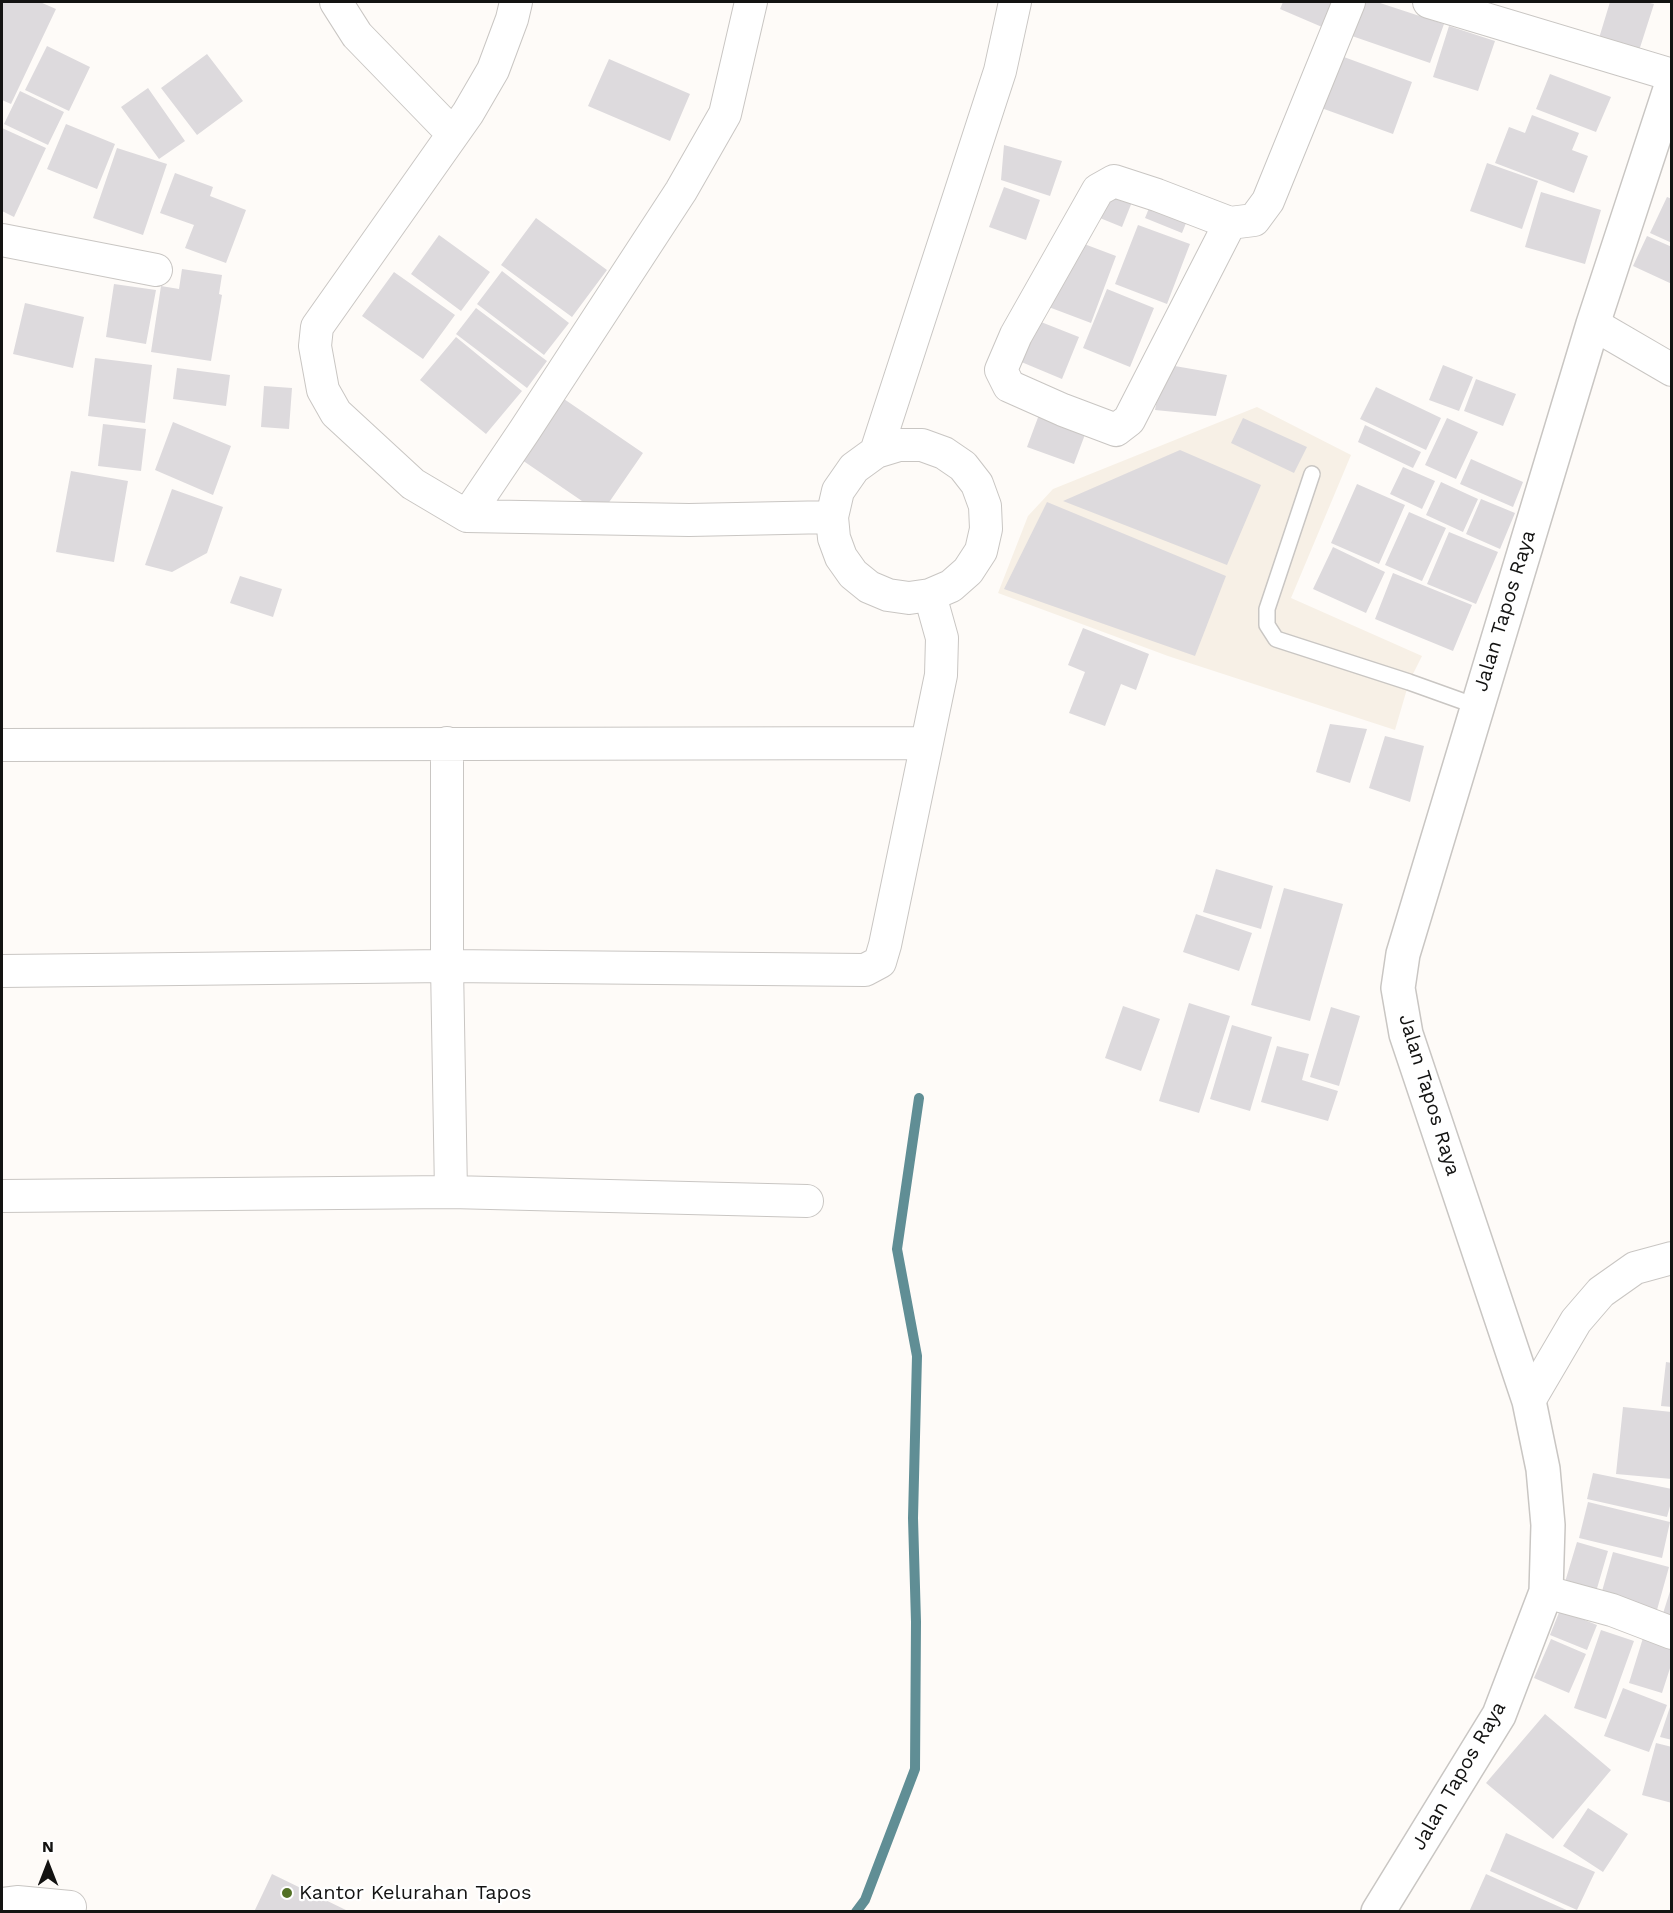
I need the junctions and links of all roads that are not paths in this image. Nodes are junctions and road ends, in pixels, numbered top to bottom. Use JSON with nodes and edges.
{"nodes":[{"id":1,"x":336,"y":2,"type":"edge"},
{"id":2,"x":516,"y":2,"type":"edge"},
{"id":3,"x":751,"y":2,"type":"edge"},
{"id":4,"x":1015,"y":2,"type":"edge"},
{"id":5,"x":1349,"y":2,"type":"edge"},
{"id":6,"x":1429,"y":2,"type":"edge"},
{"id":7,"x":1671,"y":75,"type":"edge"},
{"id":8,"x":1671,"y":83,"type":"edge"},
{"id":9,"x":453,"y":134,"type":"junction"},
{"id":10,"x":1230,"y":223,"type":"junction"},
{"id":11,"x":2,"y":240,"type":"edge"},
{"id":12,"x":156,"y":270,"type":"dead end"},
{"id":13,"x":1593,"y":324,"type":"junction"},
{"id":14,"x":1671,"y":370,"type":"edge"},
{"id":15,"x":876,"y":452,"type":"junction"},
{"id":16,"x":1312,"y":474,"type":"dead end"},
{"id":17,"x":467,"y":516,"type":"junction"},
{"id":18,"x":832,"y":517,"type":"junction"},
{"id":19,"x":930,"y":595,"type":"junction"},
{"id":20,"x":1476,"y":706,"type":"junction"},
{"id":21,"x":447,"y":743,"type":"junction"},
{"id":22,"x":926,"y":743,"type":"junction"},
{"id":23,"x":2,"y":746,"type":"edge"},
{"id":24,"x":447,"y":966,"type":"junction"},
{"id":25,"x":2,"y":971,"type":"edge"},
{"id":26,"x":451,"y":1192,"type":"junction"},
{"id":27,"x":2,"y":1196,"type":"edge"},
{"id":28,"x":807,"y":1201,"type":"dead end"},
{"id":29,"x":1671,"y":1258,"type":"edge"},
{"id":30,"x":1529,"y":1401,"type":"junction"},
{"id":31,"x":1546,"y":1592,"type":"junction"},
{"id":32,"x":1671,"y":1633,"type":"edge"},
{"id":33,"x":2,"y":1904,"type":"edge"},
{"id":34,"x":70,"y":1907,"type":"dead end"},
{"id":35,"x":1378,"y":1911,"type":"edge"}],
"edges":[{"from":1,"to":9,"type":"street"},
{"from":2,"to":9,"type":"street"},
{"from":3,"to":17,"type":"street"},
{"from":4,"to":15,"type":"street"},
{"from":5,"to":10,"type":"street"},
{"from":6,"to":7,"type":"street"},
{"from":8,"to":13,"type":"main road","name":"Jalan Tapos Raya"},
{"from":9,"to":17,"type":"street"},
{"from":10,"to":10,"type":"street"},
{"from":11,"to":12,"type":"street"},
{"from":13,"to":14,"type":"street"},
{"from":13,"to":20,"type":"main road","name":"Jalan Tapos Raya"},
{"from":15,"to":18,"type":"street"},
{"from":15,"to":19,"type":"street"},
{"from":16,"to":20,"type":"lane"},
{"from":17,"to":18,"type":"street"},
{"from":18,"to":19,"type":"street"},
{"from":19,"to":22,"type":"street"},
{"from":20,"to":30,"type":"main road","name":"Jalan Tapos Raya"},
{"from":21,"to":22,"type":"street"},
{"from":21,"to":23,"type":"street"},
{"from":21,"to":24,"type":"street"},
{"from":22,"to":24,"type":"street"},
{"from":24,"to":25,"type":"street"},
{"from":24,"to":26,"type":"street"},
{"from":26,"to":27,"type":"street"},
{"from":26,"to":28,"type":"street"},
{"from":29,"to":30,"type":"street"},
{"from":30,"to":31,"type":"main road","name":"Jalan Tapos Raya"},
{"from":31,"to":32,"type":"street"},
{"from":31,"to":35,"type":"main road","name":"Jalan Tapos Raya"},
{"from":33,"to":34,"type":"street"}]}
